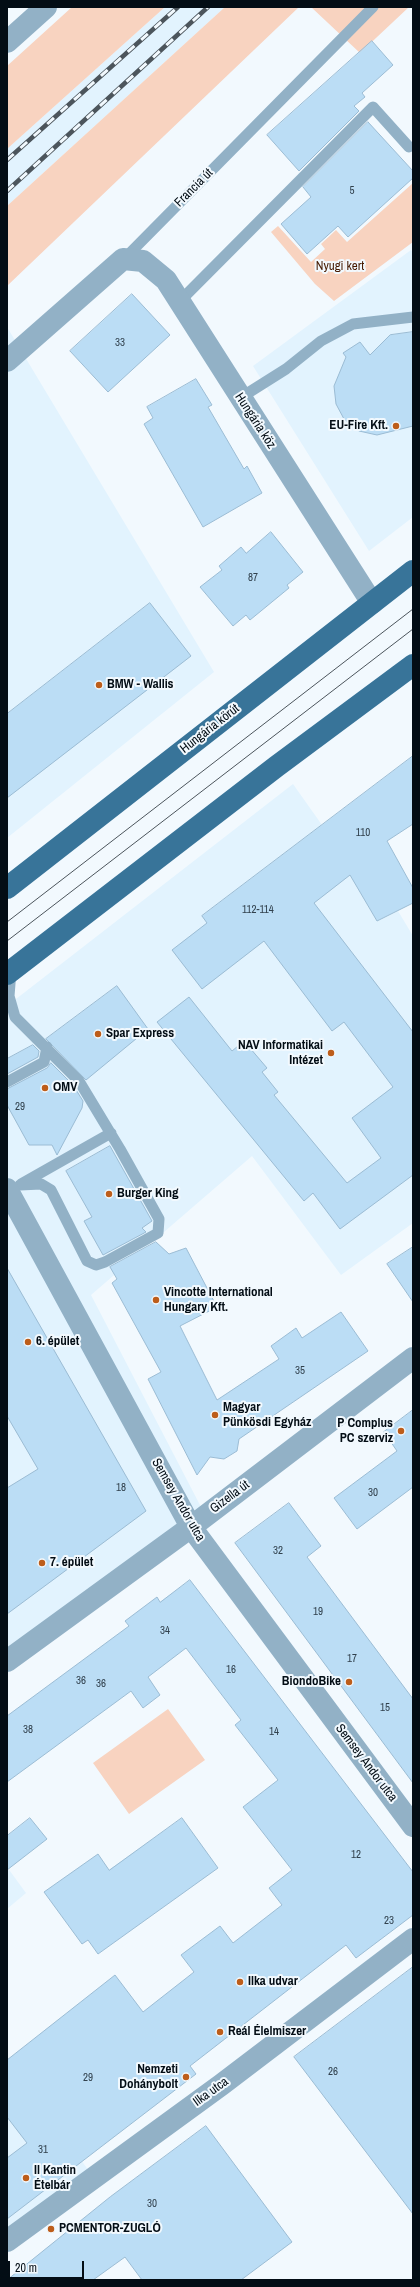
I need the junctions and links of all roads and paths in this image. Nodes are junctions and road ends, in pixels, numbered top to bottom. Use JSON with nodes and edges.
{"nodes":[{"id":1,"x":46,"y":7,"type":"edge"},
{"id":2,"x":373,"y":7,"type":"edge"},
{"id":3,"x":7,"y":42,"type":"edge"},
{"id":4,"x":409,"y":147,"type":"dead end"},
{"id":5,"x":123,"y":259,"type":"junction"},
{"id":6,"x":180,"y":301,"type":"junction"},
{"id":7,"x":413,"y":317,"type":"edge"},
{"id":8,"x":7,"y":361,"type":"edge"},
{"id":9,"x":240,"y":398,"type":"junction"},
{"id":10,"x":413,"y":571,"type":"edge"},
{"id":11,"x":372,"y":603,"type":"junction"},
{"id":12,"x":413,"y":665,"type":"edge"},
{"id":13,"x":7,"y":888,"type":"edge"},
{"id":14,"x":9,"y":972,"type":"edge"},
{"id":15,"x":47,"y":1047,"type":"junction"},
{"id":16,"x":7,"y":1082,"type":"edge"},
{"id":17,"x":111,"y":1133,"type":"junction"},
{"id":18,"x":7,"y":1185,"type":"edge"},
{"id":19,"x":14,"y":1187,"type":"edge"},
{"id":20,"x":413,"y":1358,"type":"edge"},
{"id":21,"x":191,"y":1527,"type":"junction"},
{"id":22,"x":7,"y":1661,"type":"edge"},
{"id":23,"x":413,"y":1826,"type":"edge"},
{"id":24,"x":413,"y":1939,"type":"edge"},
{"id":25,"x":7,"y":2241,"type":"edge"}],
"edges":[{"from":1,"to":3,"type":"street"},
{"from":2,"to":5,"type":"lane","name":"Francia út"},
{"from":4,"to":6,"type":"lane"},
{"from":5,"to":6,"type":"street","name":"Hungária köz"},
{"from":5,"to":8,"type":"street","name":"Francia út"},
{"from":6,"to":9,"type":"street","name":"Hungária köz"},
{"from":7,"to":9,"type":"lane"},
{"from":9,"to":11,"type":"street","name":"Hungária köz"},
{"from":10,"to":11,"type":"main road","name":"Hungária körút"},
{"from":11,"to":13,"type":"main road","name":"Hungária körút"},
{"from":12,"to":14,"type":"main road"},
{"from":14,"to":15,"type":"lane"},
{"from":15,"to":16,"type":"lane"},
{"from":15,"to":17,"type":"lane"},
{"from":17,"to":19,"type":"lane"},
{"from":17,"to":19,"type":"lane"},
{"from":18,"to":19,"type":"lane"},
{"from":19,"to":21,"type":"street","name":"Semsey Andor utca"},
{"from":20,"to":21,"type":"street","name":"Gizella út"},
{"from":21,"to":22,"type":"street","name":"Gizella út"},
{"from":21,"to":23,"type":"street","name":"Semsey Andor utca"},
{"from":24,"to":25,"type":"street","name":"Ilka utca"}]}
